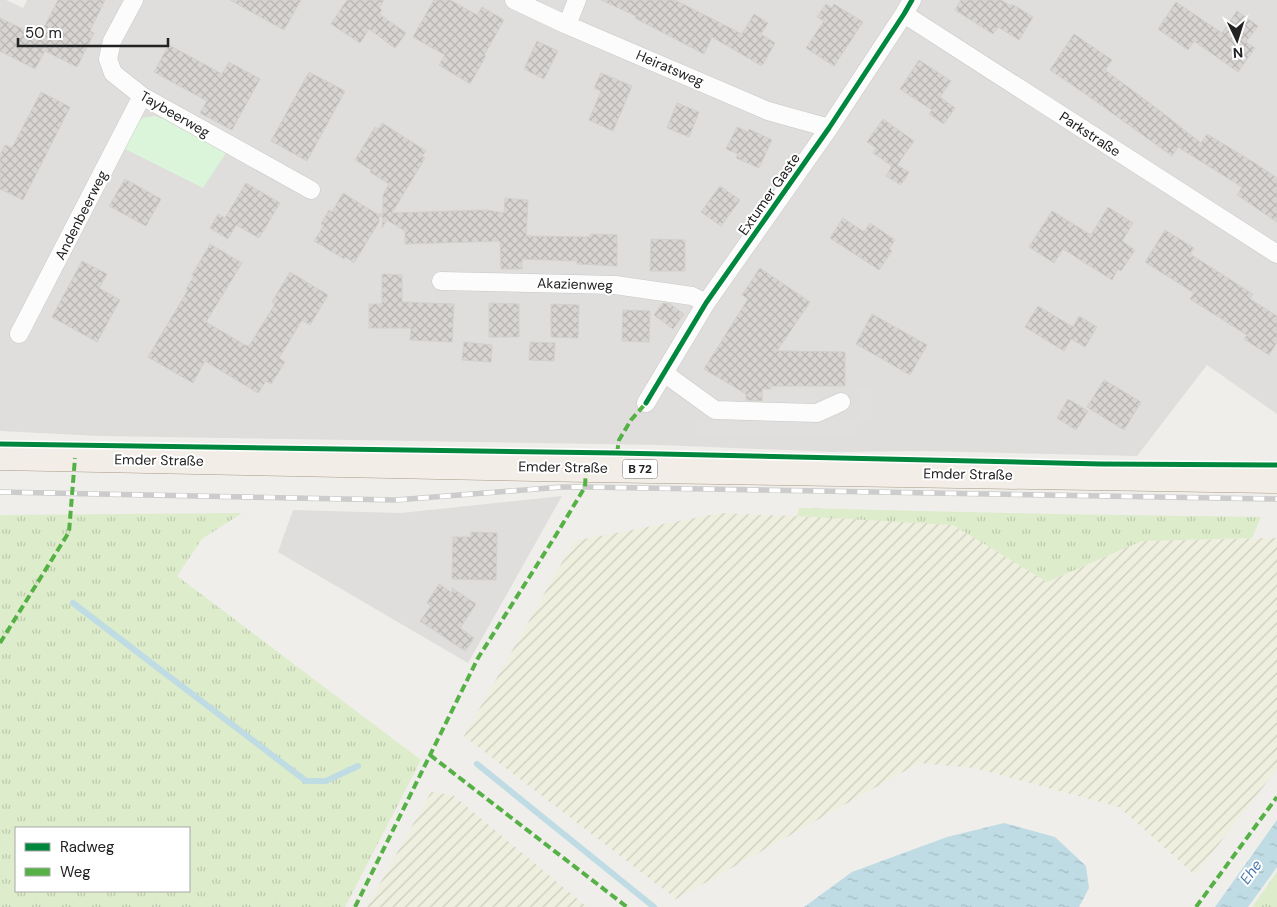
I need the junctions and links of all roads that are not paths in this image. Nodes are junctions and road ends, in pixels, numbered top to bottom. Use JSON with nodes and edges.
{"nodes":[{"id":1,"x":134,"y":0,"type":"edge"},
{"id":2,"x":514,"y":0,"type":"edge"},
{"id":3,"x":577,"y":0,"type":"edge"},
{"id":4,"x":908,"y":7,"type":"edge"},
{"id":5,"x":567,"y":24,"type":"junction"},
{"id":6,"x":142,"y":96,"type":"junction"},
{"id":7,"x":829,"y":128,"type":"junction"},
{"id":8,"x":311,"y":190,"type":"dead end"},
{"id":9,"x":1277,"y":254,"type":"edge"},
{"id":10,"x":441,"y":281,"type":"dead end"},
{"id":11,"x":706,"y":303,"type":"junction"},
{"id":12,"x":19,"y":334,"type":"dead end"},
{"id":13,"x":664,"y":373,"type":"junction"},
{"id":14,"x":841,"y":402,"type":"dead end"},
{"id":15,"x":646,"y":403,"type":"dead end"},
{"id":16,"x":0,"y":456,"type":"edge"},
{"id":17,"x":1277,"y":479,"type":"edge"}],
"edges":[{"from":1,"to":6,"type":"street","name":"Taybeerweg"},
{"from":2,"to":5,"type":"street","name":"Heiratsweg"},
{"from":3,"to":5,"type":"street"},
{"from":4,"to":7,"type":"street","name":"Extumer Gaste"},
{"from":4,"to":9,"type":"street","name":"Parkstraße"},
{"from":5,"to":7,"type":"street","name":"Heiratsweg"},
{"from":6,"to":8,"type":"street","name":"Taybeerweg"},
{"from":6,"to":12,"type":"street","name":"Andenbeerweg"},
{"from":7,"to":11,"type":"street","name":"Extumer Gaste"},
{"from":10,"to":11,"type":"street","name":"Akazienweg"},
{"from":11,"to":13,"type":"street","name":"Extumer Gaste"},
{"from":13,"to":14,"type":"street"},
{"from":13,"to":15,"type":"street","name":"Extumer Gaste"},
{"from":16,"to":17,"type":"main road","name":"Emder Straße","number":"B 72"}]}
